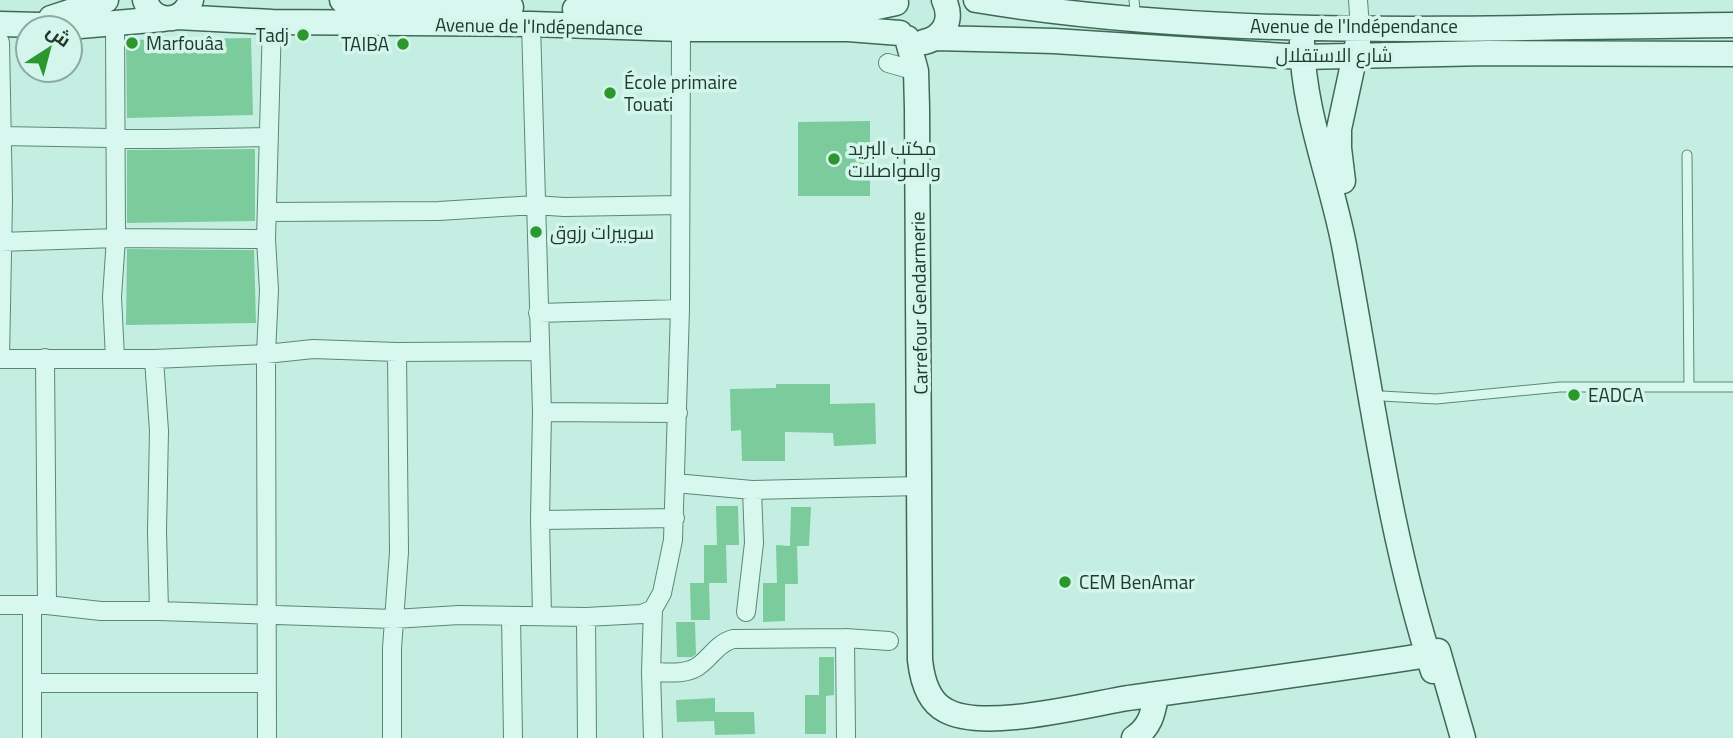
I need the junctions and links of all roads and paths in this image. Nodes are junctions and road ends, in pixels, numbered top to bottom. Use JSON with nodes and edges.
{"nodes":[{"id":1,"x":145,"y":0,"type":"edge"},
{"id":2,"x":342,"y":0,"type":"edge"},
{"id":3,"x":944,"y":0,"type":"edge"},
{"id":4,"x":975,"y":0,"type":"edge"},
{"id":5,"x":1358,"y":0,"type":"edge"},
{"id":6,"x":896,"y":1,"type":"edge"},
{"id":7,"x":98,"y":2,"type":"edge"},
{"id":8,"x":659,"y":5,"type":"edge"},
{"id":9,"x":1135,"y":10,"type":"edge"},
{"id":10,"x":177,"y":12,"type":"edge"},
{"id":11,"x":62,"y":14,"type":"edge"},
{"id":12,"x":272,"y":22,"type":"junction"},
{"id":13,"x":115,"y":24,"type":"junction"},
{"id":14,"x":531,"y":24,"type":"junction"},
{"id":15,"x":84,"y":25,"type":"edge"},
{"id":16,"x":1733,"y":25,"type":"edge"},
{"id":17,"x":1579,"y":26,"type":"junction"},
{"id":18,"x":1489,"y":27,"type":"junction"},
{"id":19,"x":1303,"y":28,"type":"junction"},
{"id":20,"x":1360,"y":28,"type":"junction"},
{"id":21,"x":681,"y":29,"type":"junction"},
{"id":22,"x":918,"y":37,"type":"junction"},
{"id":23,"x":0,"y":42,"type":"edge"},
{"id":24,"x":1489,"y":53,"type":"junction"},
{"id":25,"x":1580,"y":53,"type":"junction"},
{"id":26,"x":1390,"y":54,"type":"junction"},
{"id":27,"x":1733,"y":54,"type":"edge"},
{"id":28,"x":1356,"y":57,"type":"junction"},
{"id":29,"x":1303,"y":58,"type":"junction"},
{"id":30,"x":888,"y":63,"type":"dead end"},
{"id":31,"x":916,"y":71,"type":"junction"},
{"id":32,"x":1341,"y":112,"type":"junction"},
{"id":33,"x":1,"y":114,"type":"edge"},
{"id":34,"x":2,"y":136,"type":"edge"},
{"id":35,"x":268,"y":137,"type":"junction"},
{"id":36,"x":115,"y":139,"type":"junction"},
{"id":37,"x":1687,"y":155,"type":"dead end"},
{"id":38,"x":535,"y":205,"type":"junction"},
{"id":39,"x":680,"y":205,"type":"junction"},
{"id":40,"x":268,"y":212,"type":"junction"},
{"id":41,"x":116,"y":238,"type":"junction"},
{"id":42,"x":266,"y":239,"type":"junction"},
{"id":43,"x":1,"y":242,"type":"edge"},
{"id":44,"x":680,"y":309,"type":"junction"},
{"id":45,"x":538,"y":313,"type":"junction"},
{"id":46,"x":540,"y":351,"type":"junction"},
{"id":47,"x":397,"y":352,"type":"junction"},
{"id":48,"x":266,"y":354,"type":"junction"},
{"id":49,"x":45,"y":358,"type":"junction"},
{"id":50,"x":115,"y":358,"type":"junction"},
{"id":51,"x":0,"y":359,"type":"edge"},
{"id":52,"x":154,"y":359,"type":"junction"},
{"id":53,"x":1689,"y":387,"type":"junction"},
{"id":54,"x":1733,"y":387,"type":"edge"},
{"id":55,"x":1382,"y":396,"type":"junction"},
{"id":56,"x":542,"y":412,"type":"junction"},
{"id":57,"x":678,"y":413,"type":"junction"},
{"id":58,"x":675,"y":483,"type":"junction"},
{"id":59,"x":919,"y":486,"type":"junction"},
{"id":60,"x":752,"y":490,"type":"junction"},
{"id":61,"x":675,"y":518,"type":"junction"},
{"id":62,"x":540,"y":520,"type":"junction"},
{"id":63,"x":0,"y":605,"type":"edge"},
{"id":64,"x":40,"y":605,"type":"junction"},
{"id":65,"x":653,"y":609,"type":"junction"},
{"id":66,"x":159,"y":611,"type":"junction"},
{"id":67,"x":746,"y":612,"type":"dead end"},
{"id":68,"x":542,"y":615,"type":"junction"},
{"id":69,"x":268,"y":616,"type":"junction"},
{"id":70,"x":511,"y":616,"type":"junction"},
{"id":71,"x":586,"y":617,"type":"junction"},
{"id":72,"x":394,"y":619,"type":"junction"},
{"id":73,"x":845,"y":638,"type":"junction"},
{"id":74,"x":890,"y":641,"type":"dead end"},
{"id":75,"x":1433,"y":653,"type":"junction"},
{"id":76,"x":651,"y":672,"type":"junction"},
{"id":77,"x":32,"y":683,"type":"junction"},
{"id":78,"x":267,"y":683,"type":"junction"},
{"id":79,"x":1156,"y":696,"type":"junction"},
{"id":80,"x":32,"y":738,"type":"edge"},
{"id":81,"x":267,"y":738,"type":"edge"},
{"id":82,"x":393,"y":738,"type":"edge"},
{"id":83,"x":513,"y":738,"type":"edge"},
{"id":84,"x":587,"y":738,"type":"edge"},
{"id":85,"x":653,"y":738,"type":"edge"},
{"id":86,"x":846,"y":738,"type":"edge"},
{"id":87,"x":1135,"y":738,"type":"edge"},
{"id":88,"x":1454,"y":738,"type":"edge"},
{"id":89,"x":1463,"y":738,"type":"edge"}],
"edges":[{"from":1,"to":10,"type":"main road"},
{"from":2,"to":8,"type":"main road","name":"Avenue de l'Indépendance"},
{"from":3,"to":22,"type":"main road"},
{"from":4,"to":9,"type":"main road","name":"Avenue de l'Indépendance"},
{"from":5,"to":20,"type":"street"},
{"from":6,"to":8,"type":"main road","name":"Avenue de l'Indépendance"},
{"from":6,"to":22,"type":"main road"},
{"from":7,"to":11,"type":"main road","name":"Avenue de l'Indépendance"},
{"from":9,"to":19,"type":"main road","name":"Avenue de l'Indépendance"},
{"from":10,"to":12,"type":"main road","name":"Avenue de l'Indépendance"},
{"from":10,"to":13,"type":"main road","name":"Avenue de l'Indépendance"},
{"from":12,"to":14,"type":"main road","name":"Avenue de l'Indépendance"},
{"from":12,"to":35,"type":"street"},
{"from":13,"to":15,"type":"main road","name":"Avenue de l'Indépendance"},
{"from":13,"to":36,"type":"street"},
{"from":14,"to":21,"type":"main road","name":"Avenue de l'Indépendance"},
{"from":14,"to":38,"type":"street"},
{"from":16,"to":17,"type":"main road","name":"Avenue de l'Indépendance"},
{"from":17,"to":18,"type":"main road","name":"Avenue de l'Indépendance"},
{"from":17,"to":25,"type":"main road"},
{"from":18,"to":20,"type":"main road","name":"Avenue de l'Indépendance"},
{"from":18,"to":24,"type":"main road"},
{"from":19,"to":20,"type":"main road","name":"Avenue de l'Indépendance"},
{"from":19,"to":29,"type":"main road"},
{"from":20,"to":28,"type":"main road"},
{"from":21,"to":22,"type":"main road","name":"Avenue de l'Indépendance"},
{"from":21,"to":39,"type":"street"},
{"from":22,"to":29,"type":"main road","name":"شارع الاستقلال"},
{"from":22,"to":31,"type":"main road"},
{"from":23,"to":33,"type":"street"},
{"from":24,"to":25,"type":"main road","name":"شارع الاستقلال"},
{"from":24,"to":26,"type":"main road","name":"شارع الاستقلال"},
{"from":25,"to":27,"type":"main road","name":"شارع الاستقلال"},
{"from":26,"to":28,"type":"main road","name":"شارع الاستقلال"},
{"from":26,"to":32,"type":"main road"},
{"from":28,"to":29,"type":"main road","name":"شارع الاستقلال"},
{"from":28,"to":32,"type":"main road"},
{"from":29,"to":75,"type":"main road"},
{"from":30,"to":31,"type":"street"},
{"from":31,"to":59,"type":"main road","name":"Carrefour Gendarmerie"},
{"from":32,"to":55,"type":"main road"},
{"from":33,"to":34,"type":"street"},
{"from":34,"to":36,"type":"street"},
{"from":34,"to":43,"type":"street"},
{"from":35,"to":36,"type":"street"},
{"from":35,"to":40,"type":"street"},
{"from":36,"to":41,"type":"street"},
{"from":37,"to":53,"type":"lane"},
{"from":38,"to":39,"type":"street"},
{"from":38,"to":40,"type":"street"},
{"from":38,"to":45,"type":"street"},
{"from":39,"to":44,"type":"street"},
{"from":40,"to":42,"type":"street"},
{"from":41,"to":42,"type":"street"},
{"from":41,"to":43,"type":"street"},
{"from":41,"to":50,"type":"street"},
{"from":42,"to":48,"type":"street"},
{"from":43,"to":51,"type":"street"},
{"from":44,"to":45,"type":"street"},
{"from":44,"to":57,"type":"street"},
{"from":45,"to":46,"type":"street"},
{"from":46,"to":47,"type":"street"},
{"from":46,"to":56,"type":"street"},
{"from":47,"to":48,"type":"street"},
{"from":47,"to":72,"type":"street"},
{"from":48,"to":52,"type":"street"},
{"from":48,"to":69,"type":"street"},
{"from":49,"to":50,"type":"street"},
{"from":49,"to":51,"type":"street"},
{"from":49,"to":64,"type":"street"},
{"from":50,"to":52,"type":"street"},
{"from":52,"to":66,"type":"street"},
{"from":53,"to":54,"type":"lane"},
{"from":53,"to":55,"type":"lane"},
{"from":55,"to":75,"type":"main road"},
{"from":56,"to":57,"type":"street"},
{"from":56,"to":62,"type":"street"},
{"from":57,"to":58,"type":"street"},
{"from":58,"to":60,"type":"street"},
{"from":58,"to":61,"type":"street"},
{"from":59,"to":60,"type":"street"},
{"from":59,"to":79,"type":"main road","name":"Carrefour Gendarmerie"},
{"from":60,"to":67,"type":"street"},
{"from":61,"to":62,"type":"street"},
{"from":61,"to":65,"type":"street"},
{"from":62,"to":68,"type":"street"},
{"from":63,"to":64,"type":"street"},
{"from":64,"to":66,"type":"street"},
{"from":64,"to":77,"type":"street"},
{"from":65,"to":71,"type":"street"},
{"from":65,"to":76,"type":"street"},
{"from":66,"to":69,"type":"street"},
{"from":68,"to":70,"type":"street"},
{"from":68,"to":71,"type":"street"},
{"from":69,"to":72,"type":"street"},
{"from":69,"to":78,"type":"street"},
{"from":70,"to":72,"type":"street"},
{"from":70,"to":83,"type":"street"},
{"from":71,"to":84,"type":"street"},
{"from":72,"to":82,"type":"street"},
{"from":73,"to":74,"type":"street"},
{"from":73,"to":76,"type":"street"},
{"from":73,"to":86,"type":"street"},
{"from":75,"to":79,"type":"main road","name":"Carrefour Gendarmerie"},
{"from":75,"to":88,"type":"main road"},
{"from":75,"to":89,"type":"main road"},
{"from":76,"to":85,"type":"street"},
{"from":77,"to":78,"type":"street"},
{"from":77,"to":80,"type":"street"},
{"from":78,"to":81,"type":"street"},
{"from":79,"to":87,"type":"main road"}]}
